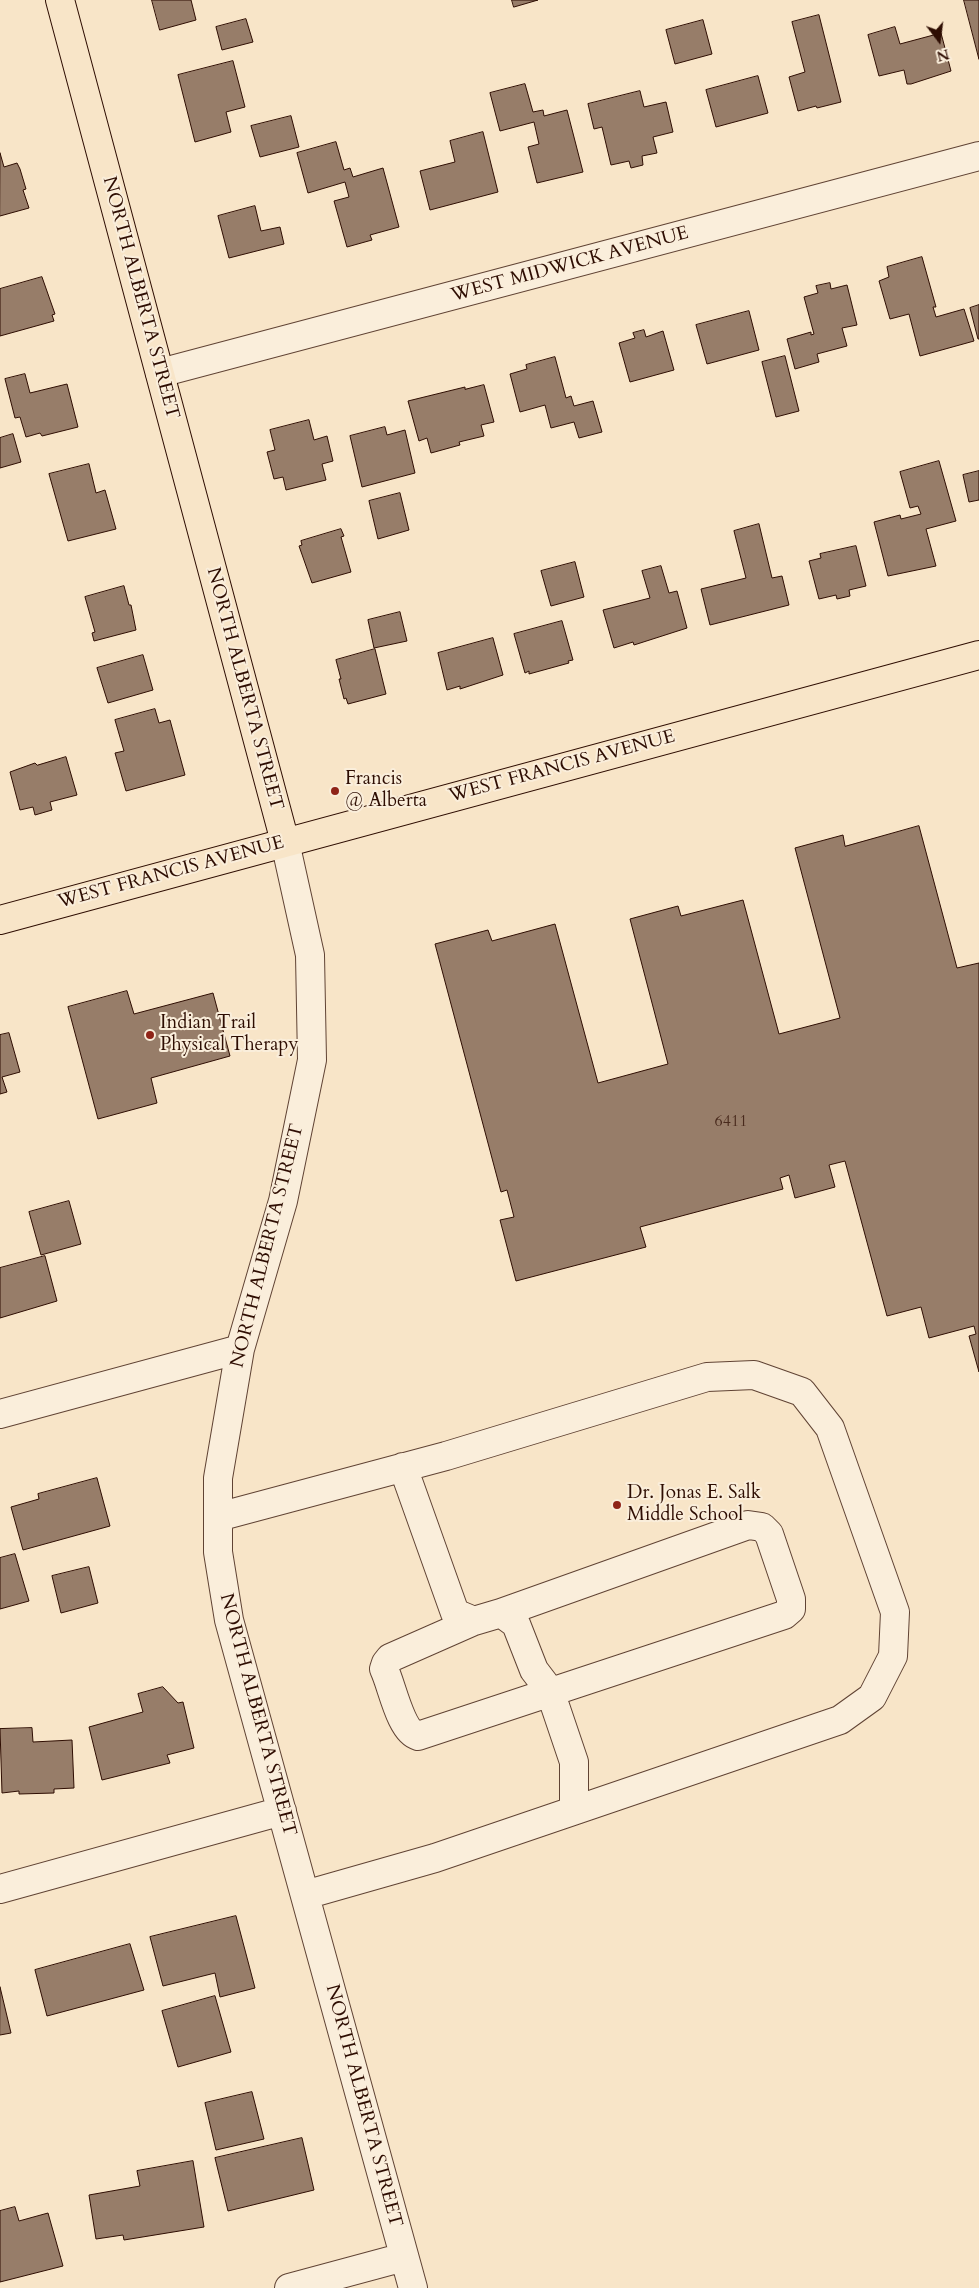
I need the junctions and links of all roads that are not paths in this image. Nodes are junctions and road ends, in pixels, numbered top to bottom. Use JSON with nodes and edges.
{"nodes":[{"id":1,"x":60,"y":0,"type":"edge"},
{"id":2,"x":979,"y":156,"type":"edge"},
{"id":3,"x":160,"y":374,"type":"junction"},
{"id":4,"x":979,"y":654,"type":"edge"},
{"id":5,"x":285,"y":842,"type":"junction"},
{"id":6,"x":0,"y":920,"type":"edge"},
{"id":7,"x":240,"y":1349,"type":"junction"},
{"id":8,"x":0,"y":1414,"type":"edge"},
{"id":9,"x":404,"y":1468,"type":"junction"},
{"id":10,"x":218,"y":1517,"type":"junction"},
{"id":11,"x":500,"y":1613,"type":"junction"},
{"id":12,"x":474,"y":1621,"type":"junction"},
{"id":13,"x":550,"y":1690,"type":"junction"},
{"id":14,"x":574,"y":1810,"type":"junction"},
{"id":15,"x":282,"y":1811,"type":"junction"},
{"id":16,"x":0,"y":1889,"type":"edge"},
{"id":17,"x":305,"y":1895,"type":"junction"},
{"id":18,"x":404,"y":2257,"type":"junction"},
{"id":19,"x":289,"y":2288,"type":"edge"},
{"id":20,"x":413,"y":2288,"type":"edge"}],
"edges":[{"from":1,"to":3,"type":"main road","name":"NORTH ALBERTA STREET"},
{"from":2,"to":3,"type":"street","name":"WEST MIDWICK AVENUE"},
{"from":3,"to":5,"type":"main road","name":"NORTH ALBERTA STREET"},
{"from":4,"to":5,"type":"main road","name":"WEST FRANCIS AVENUE"},
{"from":5,"to":6,"type":"main road","name":"WEST FRANCIS AVENUE"},
{"from":5,"to":7,"type":"street","name":"NORTH ALBERTA STREET"},
{"from":7,"to":8,"type":"street"},
{"from":7,"to":10,"type":"street","name":"NORTH ALBERTA STREET"},
{"from":9,"to":10,"type":"street"},
{"from":9,"to":12,"type":"street"},
{"from":9,"to":14,"type":"street"},
{"from":10,"to":15,"type":"street","name":"NORTH ALBERTA STREET"},
{"from":11,"to":12,"type":"street"},
{"from":11,"to":13,"type":"street"},
{"from":11,"to":13,"type":"street"},
{"from":12,"to":13,"type":"street"},
{"from":13,"to":14,"type":"street"},
{"from":14,"to":17,"type":"street"},
{"from":15,"to":16,"type":"street"},
{"from":15,"to":17,"type":"street","name":"NORTH ALBERTA STREET"},
{"from":17,"to":18,"type":"street","name":"NORTH ALBERTA STREET"},
{"from":18,"to":19,"type":"street"},
{"from":18,"to":20,"type":"street","name":"NORTH ALBERTA STREET"}]}
